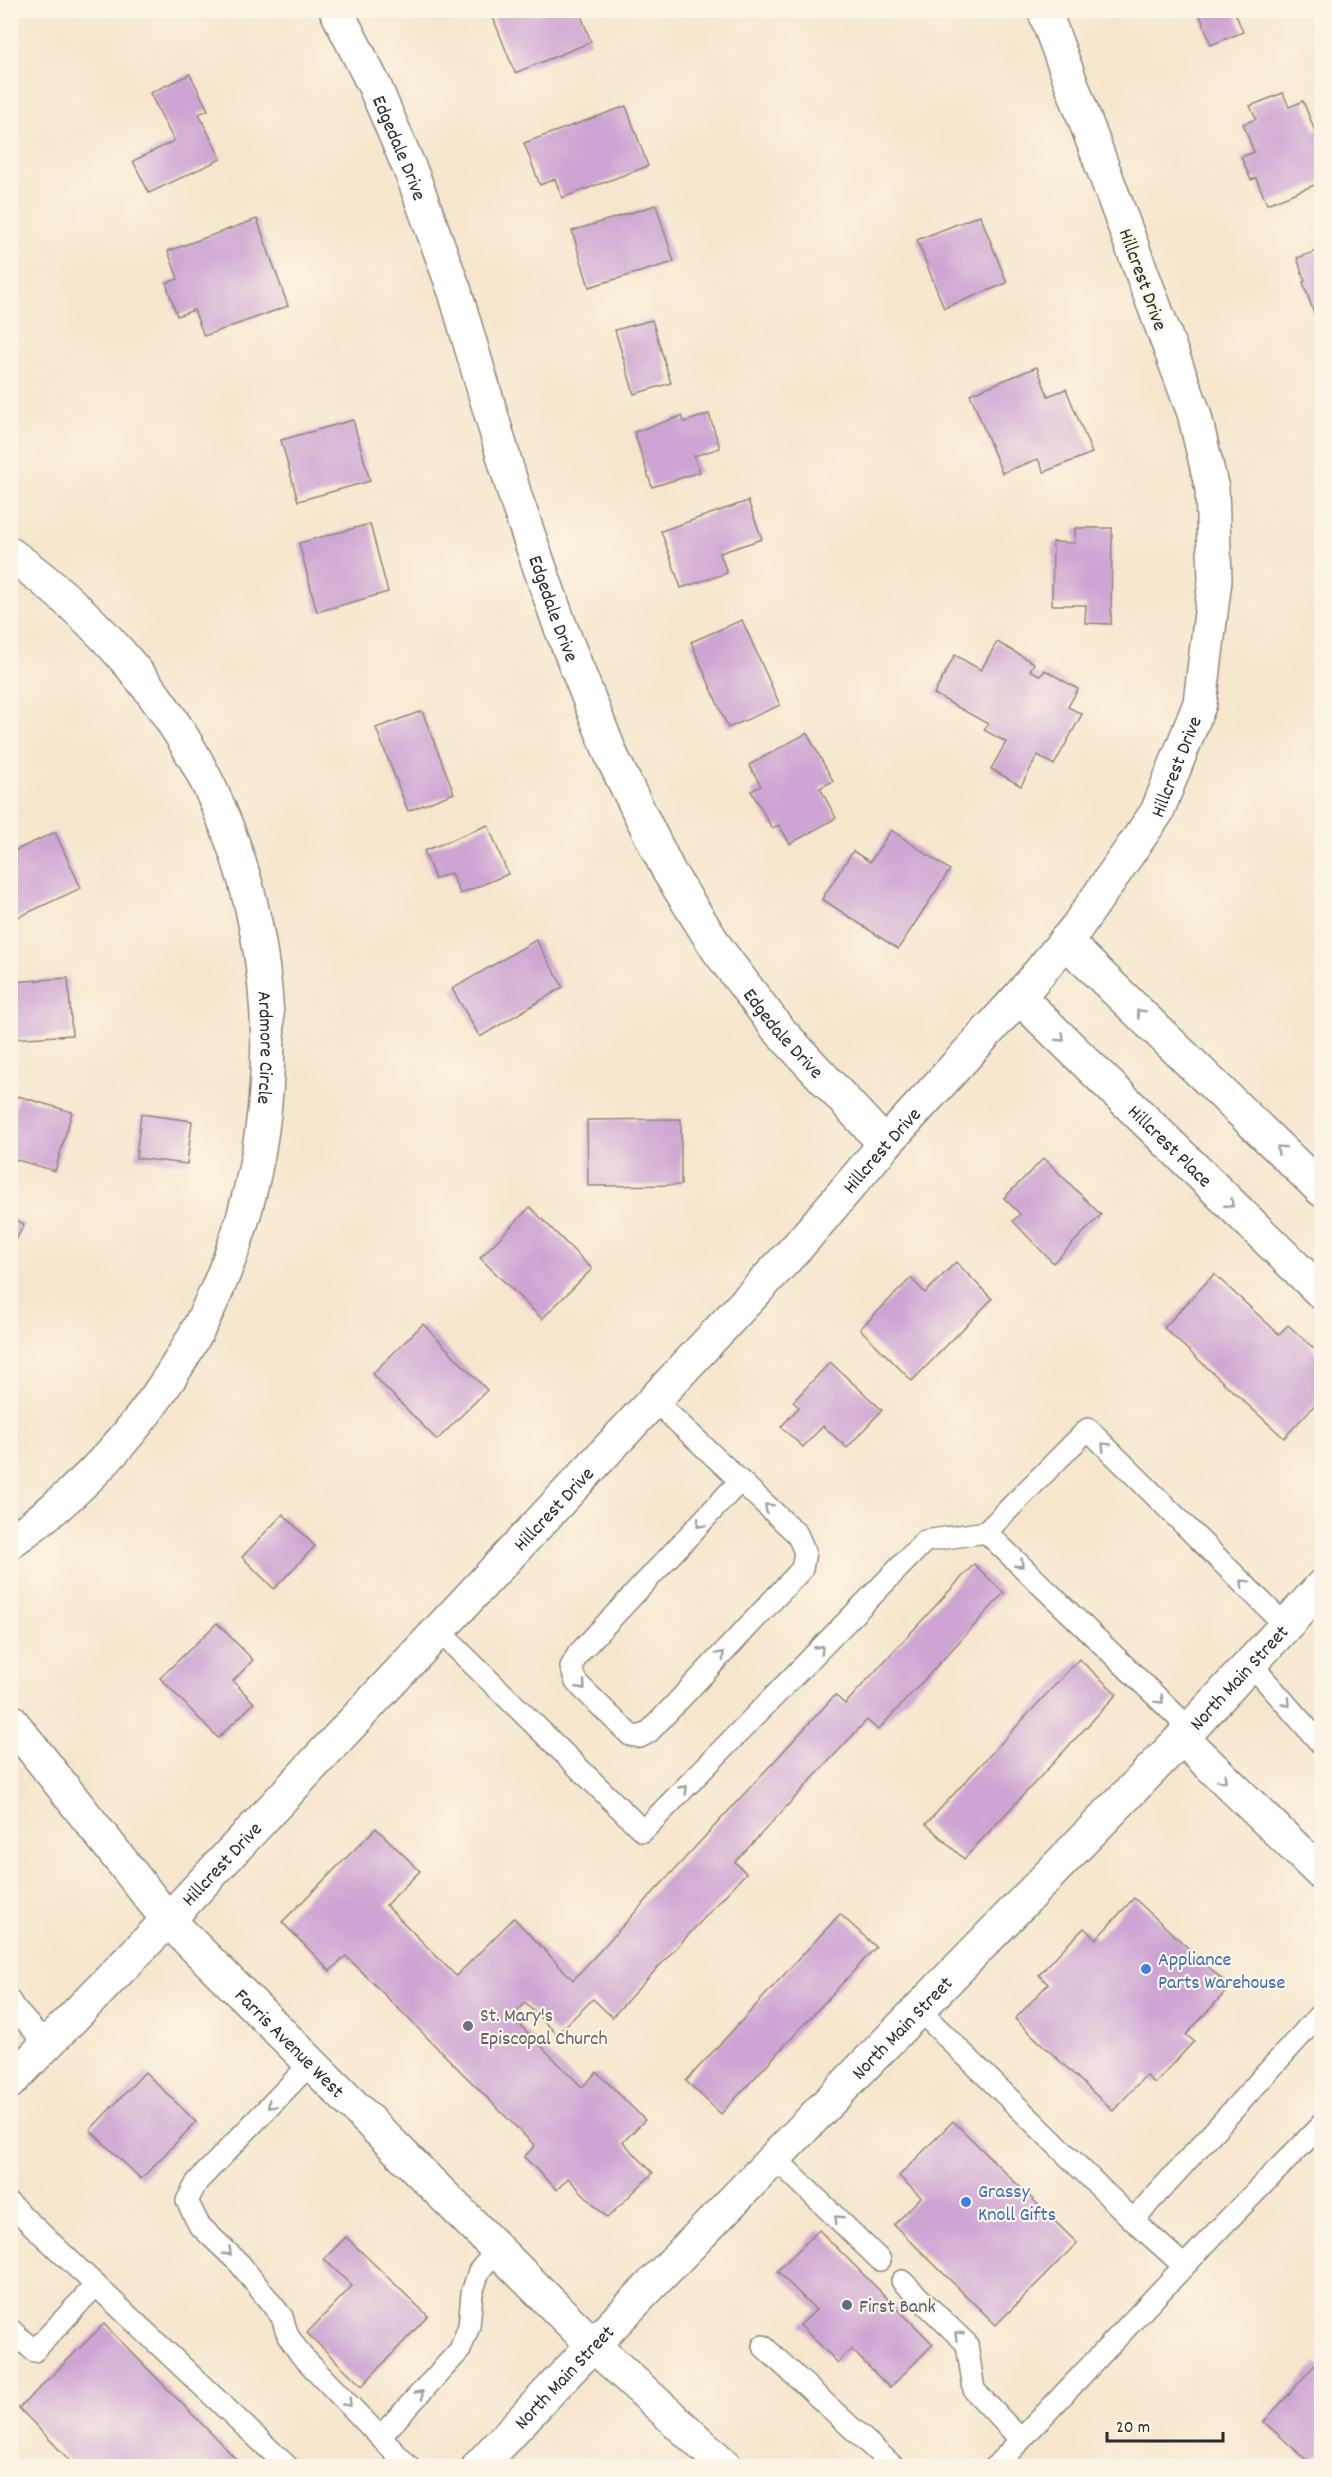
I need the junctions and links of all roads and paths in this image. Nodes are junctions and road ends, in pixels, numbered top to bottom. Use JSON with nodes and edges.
{"nodes":[{"id":1,"x":336,"y":10,"type":"edge"},
{"id":2,"x":1044,"y":10,"type":"edge"},
{"id":3,"x":10,"y":554,"type":"edge"},
{"id":4,"x":1065,"y":941,"type":"junction"},
{"id":5,"x":1019,"y":997,"type":"junction"},
{"id":6,"x":885,"y":1144,"type":"junction"},
{"id":7,"x":1322,"y":1190,"type":"edge"},
{"id":8,"x":1322,"y":1293,"type":"edge"},
{"id":9,"x":654,"y":1400,"type":"junction"},
{"id":10,"x":740,"y":1481,"type":"junction"},
{"id":11,"x":986,"y":1532,"type":"junction"},
{"id":12,"x":10,"y":1542,"type":"edge"},
{"id":13,"x":1322,"y":1586,"type":"edge"},
{"id":14,"x":1286,"y":1625,"type":"junction"},
{"id":15,"x":439,"y":1631,"type":"junction"},
{"id":16,"x":1250,"y":1663,"type":"junction"},
{"id":17,"x":10,"y":1720,"type":"edge"},
{"id":18,"x":1186,"y":1733,"type":"junction"},
{"id":19,"x":1322,"y":1745,"type":"edge"},
{"id":20,"x":1322,"y":1874,"type":"edge"},
{"id":21,"x":168,"y":1920,"type":"junction"},
{"id":22,"x":10,"y":2001,"type":"edge"},
{"id":23,"x":918,"y":2009,"type":"junction"},
{"id":24,"x":1322,"y":2012,"type":"edge"},
{"id":25,"x":47,"y":2045,"type":"junction"},
{"id":26,"x":311,"y":2062,"type":"junction"},
{"id":27,"x":10,"y":2082,"type":"edge"},
{"id":28,"x":1322,"y":2124,"type":"edge"},
{"id":29,"x":774,"y":2157,"type":"junction"},
{"id":30,"x":10,"y":2204,"type":"edge"},
{"id":31,"x":1133,"y":2220,"type":"junction"},
{"id":32,"x":497,"y":2250,"type":"junction"},
{"id":33,"x":880,"y":2259,"type":"dead end"},
{"id":34,"x":1185,"y":2266,"type":"junction"},
{"id":35,"x":902,"y":2281,"type":"dead end"},
{"id":36,"x":96,"y":2285,"type":"junction"},
{"id":37,"x":10,"y":2329,"type":"edge"},
{"id":38,"x":592,"y":2345,"type":"junction"},
{"id":39,"x":764,"y":2346,"type":"dead end"},
{"id":40,"x":380,"y":2437,"type":"junction"},
{"id":41,"x":1021,"y":2440,"type":"junction"},
{"id":42,"x":287,"y":2466,"type":"edge"},
{"id":43,"x":408,"y":2466,"type":"edge"},
{"id":44,"x":479,"y":2466,"type":"edge"},
{"id":45,"x":725,"y":2466,"type":"edge"},
{"id":46,"x":892,"y":2466,"type":"edge"},
{"id":47,"x":996,"y":2466,"type":"edge"}],
"edges":[{"from":1,"to":6,"type":"street","name":"Edgedale Drive"},
{"from":2,"to":4,"type":"street","name":"Hillcrest Drive"},
{"from":3,"to":12,"type":"street","name":"Ardmore Circle"},
{"from":4,"to":5,"type":"street","name":"Hillcrest Drive"},
{"from":7,"to":4,"type":"street","one_way":true},
{"from":5,"to":6,"type":"street","name":"Hillcrest Drive"},
{"from":5,"to":8,"type":"street","name":"Hillcrest Place","one_way":true},
{"from":6,"to":9,"type":"street","name":"Hillcrest Drive"},
{"from":9,"to":10,"type":"lane"},
{"from":9,"to":15,"type":"street","name":"Hillcrest Drive"},
{"from":10,"to":10,"type":"lane","one_way":true},
{"from":14,"to":11,"type":"lane","one_way":true},
{"from":15,"to":11,"type":"lane","one_way":true},
{"from":11,"to":18,"type":"lane","one_way":true},
{"from":13,"to":14,"type":"street","name":"North Main Street"},
{"from":14,"to":16,"type":"street","name":"North Main Street"},
{"from":15,"to":21,"type":"street","name":"Hillcrest Drive"},
{"from":16,"to":18,"type":"street","name":"North Main Street"},
{"from":16,"to":19,"type":"lane","one_way":true},
{"from":17,"to":21,"type":"street","name":"Farris Avenue West"},
{"from":18,"to":20,"type":"street","one_way":true},
{"from":18,"to":23,"type":"street","name":"North Main Street"},
{"from":21,"to":25,"type":"street","name":"Hillcrest Drive"},
{"from":21,"to":26,"type":"street","name":"Farris Avenue West"},
{"from":22,"to":25,"type":"lane"},
{"from":23,"to":29,"type":"street","name":"North Main Street"},
{"from":23,"to":31,"type":"lane"},
{"from":24,"to":31,"type":"lane"},
{"from":25,"to":27,"type":"street","name":"Hillcrest Drive"},
{"from":26,"to":32,"type":"street","name":"Farris Avenue West"},
{"from":26,"to":40,"type":"lane","one_way":true},
{"from":28,"to":34,"type":"lane"},
{"from":33,"to":29,"type":"lane","one_way":true},
{"from":29,"to":38,"type":"street","name":"North Main Street"},
{"from":30,"to":36,"type":"lane"},
{"from":31,"to":34,"type":"lane"},
{"from":32,"to":38,"type":"street","name":"Farris Avenue West"},
{"from":40,"to":32,"type":"lane","one_way":true},
{"from":34,"to":41,"type":"lane"},
{"from":41,"to":35,"type":"lane","one_way":true},
{"from":36,"to":37,"type":"lane"},
{"from":36,"to":42,"type":"lane"},
{"from":38,"to":44,"type":"street","name":"North Main Street"},
{"from":38,"to":45,"type":"street","name":"Farris Avenue West"},
{"from":39,"to":46,"type":"lane"},
{"from":40,"to":43,"type":"lane"},
{"from":41,"to":47,"type":"lane"}]}
